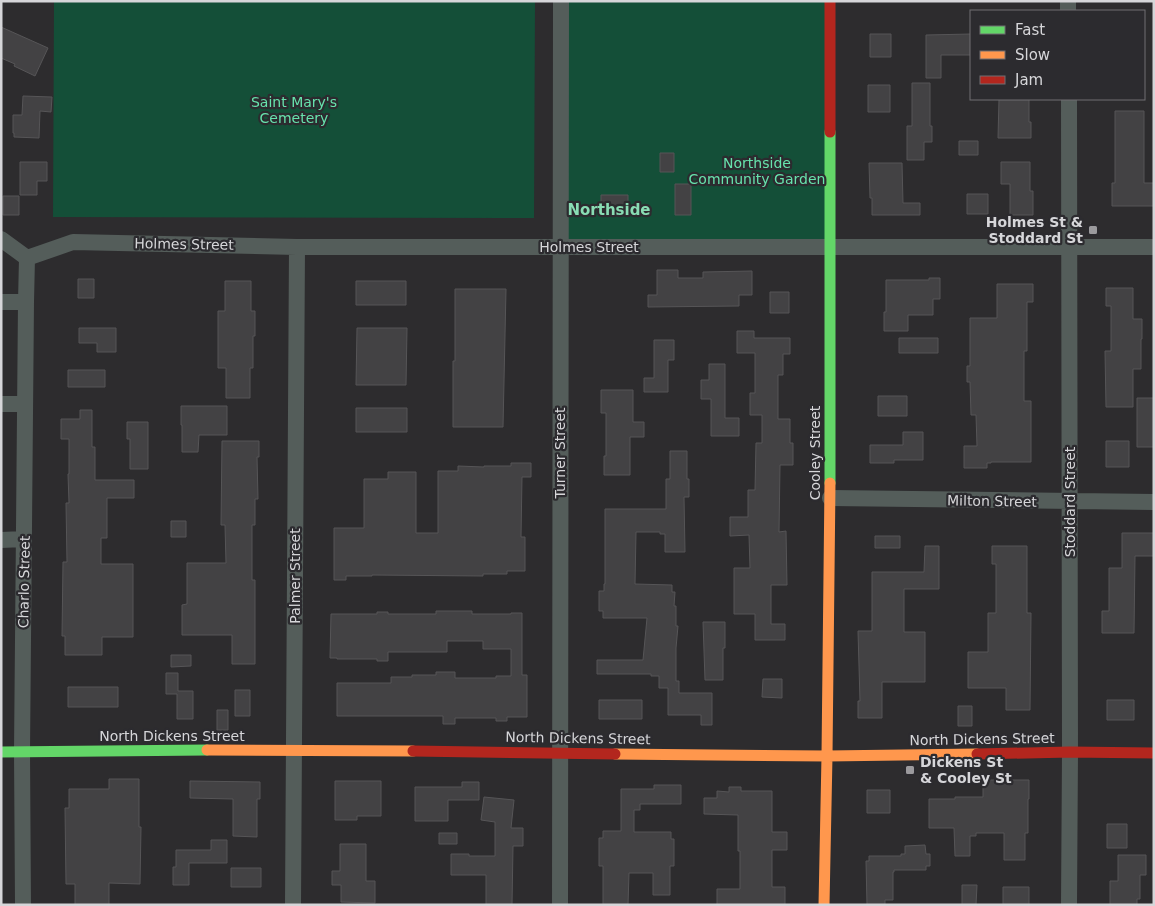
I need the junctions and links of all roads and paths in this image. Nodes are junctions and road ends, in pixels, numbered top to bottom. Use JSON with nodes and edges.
{"nodes":[{"id":1,"x":561,"y":1,"type":"edge"},
{"id":2,"x":830,"y":1,"type":"edge"},
{"id":3,"x":1069,"y":100,"type":"edge"},
{"id":4,"x":1,"y":239,"type":"edge"},
{"id":5,"x":830,"y":246,"type":"junction"},
{"id":6,"x":297,"y":247,"type":"junction"},
{"id":7,"x":560,"y":247,"type":"junction"},
{"id":8,"x":1070,"y":247,"type":"junction"},
{"id":9,"x":1154,"y":247,"type":"edge"},
{"id":10,"x":27,"y":258,"type":"junction"},
{"id":11,"x":1,"y":302,"type":"edge"},
{"id":12,"x":26,"y":302,"type":"junction"},
{"id":13,"x":1,"y":404,"type":"edge"},
{"id":14,"x":25,"y":404,"type":"junction"},
{"id":15,"x":830,"y":498,"type":"junction"},
{"id":16,"x":1070,"y":502,"type":"junction"},
{"id":17,"x":1154,"y":502,"type":"edge"},
{"id":18,"x":24,"y":539,"type":"junction"},
{"id":19,"x":1,"y":540,"type":"edge"},
{"id":20,"x":294,"y":750,"type":"junction"},
{"id":21,"x":1,"y":752,"type":"edge"},
{"id":22,"x":22,"y":752,"type":"junction"},
{"id":23,"x":1070,"y":752,"type":"junction"},
{"id":24,"x":560,"y":753,"type":"junction"},
{"id":25,"x":1154,"y":753,"type":"edge"},
{"id":26,"x":827,"y":756,"type":"junction"},
{"id":27,"x":23,"y":905,"type":"edge"},
{"id":28,"x":293,"y":905,"type":"edge"},
{"id":29,"x":560,"y":905,"type":"edge"},
{"id":30,"x":824,"y":905,"type":"edge"},
{"id":31,"x":1069,"y":905,"type":"edge"}],
"edges":[{"from":1,"to":7,"type":"street","name":"Turner Street"},
{"from":2,"to":5,"type":"street","name":"Cooley Street"},
{"from":3,"to":8,"type":"street","name":"Stoddard Street"},
{"from":4,"to":10,"type":"street"},
{"from":5,"to":7,"type":"street","name":"Holmes Street"},
{"from":5,"to":8,"type":"street","name":"Holmes Street"},
{"from":5,"to":15,"type":"street","name":"Cooley Street"},
{"from":6,"to":7,"type":"street","name":"Holmes Street"},
{"from":6,"to":10,"type":"street","name":"Holmes Street"},
{"from":6,"to":20,"type":"street","name":"Palmer Street"},
{"from":7,"to":24,"type":"street","name":"Turner Street"},
{"from":8,"to":9,"type":"street","name":"Holmes Street"},
{"from":8,"to":16,"type":"street","name":"Stoddard Street"},
{"from":10,"to":12,"type":"street","name":"Charlo Street"},
{"from":11,"to":12,"type":"street"},
{"from":12,"to":14,"type":"street","name":"Charlo Street"},
{"from":13,"to":14,"type":"street"},
{"from":14,"to":18,"type":"street","name":"Charlo Street"},
{"from":15,"to":16,"type":"street","name":"Milton Street"},
{"from":15,"to":26,"type":"street","name":"Cooley Street"},
{"from":16,"to":17,"type":"street","name":"Milton Street"},
{"from":16,"to":23,"type":"street","name":"Stoddard Street"},
{"from":18,"to":19,"type":"street"},
{"from":18,"to":22,"type":"street","name":"Charlo Street"},
{"from":20,"to":22,"type":"street","name":"North Dickens Street"},
{"from":20,"to":24,"type":"street","name":"North Dickens Street"},
{"from":20,"to":28,"type":"street","name":"Palmer Street"},
{"from":21,"to":22,"type":"street","name":"North Dickens Street"},
{"from":22,"to":27,"type":"street","name":"Charlo Street"},
{"from":23,"to":25,"type":"street","name":"North Dickens Street"},
{"from":23,"to":26,"type":"street","name":"North Dickens Street"},
{"from":23,"to":31,"type":"street","name":"Stoddard Street"},
{"from":24,"to":26,"type":"street","name":"North Dickens Street"},
{"from":24,"to":29,"type":"street","name":"Turner Street"},
{"from":26,"to":30,"type":"street","name":"Cooley Street"}]}
